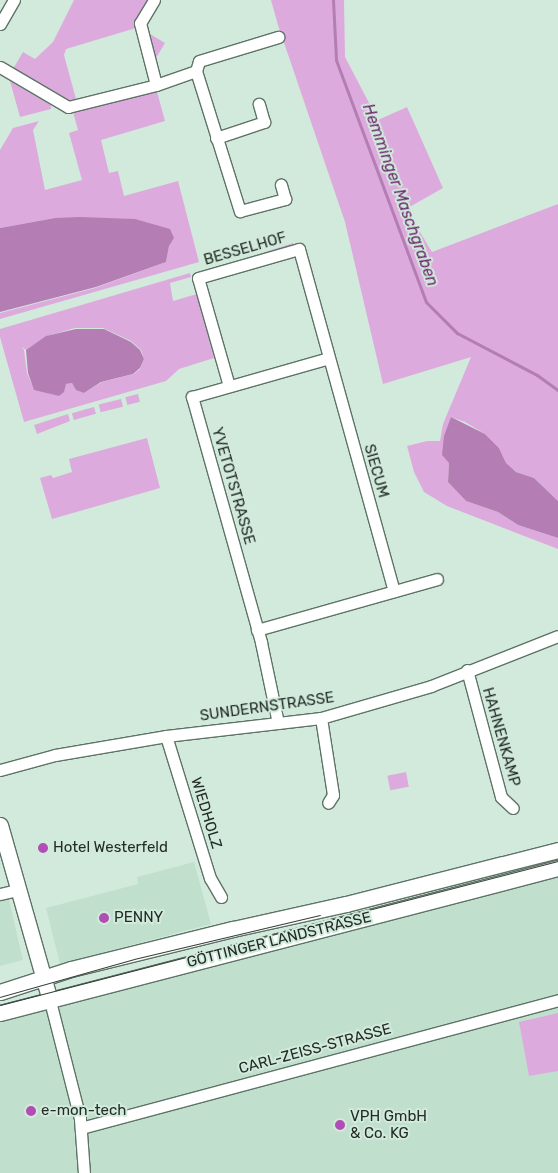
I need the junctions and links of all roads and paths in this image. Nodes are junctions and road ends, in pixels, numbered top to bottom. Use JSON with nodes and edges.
{"nodes":[{"id":1,"x":14,"y":0,"type":"edge"},
{"id":2,"x":154,"y":0,"type":"edge"},
{"id":3,"x":0,"y":24,"type":"edge"},
{"id":4,"x":278,"y":37,"type":"dead end"},
{"id":5,"x":0,"y":66,"type":"edge"},
{"id":6,"x":196,"y":71,"type":"junction"},
{"id":7,"x":156,"y":85,"type":"junction"},
{"id":8,"x":259,"y":104,"type":"dead end"},
{"id":9,"x":216,"y":138,"type":"junction"},
{"id":10,"x":281,"y":185,"type":"dead end"},
{"id":11,"x":329,"y":358,"type":"junction"},
{"id":12,"x":229,"y":386,"type":"junction"},
{"id":13,"x":437,"y":579,"type":"dead end"},
{"id":14,"x":394,"y":591,"type":"junction"},
{"id":15,"x":257,"y":630,"type":"junction"},
{"id":16,"x":558,"y":636,"type":"edge"},
{"id":17,"x":467,"y":670,"type":"junction"},
{"id":18,"x":321,"y":718,"type":"junction"},
{"id":19,"x":278,"y":723,"type":"junction"},
{"id":20,"x":166,"y":736,"type":"junction"},
{"id":21,"x":0,"y":770,"type":"edge"},
{"id":22,"x":328,"y":803,"type":"dead end"},
{"id":23,"x":513,"y":808,"type":"dead end"},
{"id":24,"x":0,"y":825,"type":"edge"},
{"id":25,"x":558,"y":850,"type":"edge"},
{"id":26,"x":558,"y":868,"type":"edge"},
{"id":27,"x":18,"y":890,"type":"junction"},
{"id":28,"x":0,"y":894,"type":"edge"},
{"id":29,"x":221,"y":897,"type":"dead end"},
{"id":30,"x":47,"y":989,"type":"junction"},
{"id":31,"x":0,"y":992,"type":"edge"},
{"id":32,"x":558,"y":1000,"type":"edge"},
{"id":33,"x":0,"y":1013,"type":"edge"},
{"id":34,"x":81,"y":1128,"type":"junction"},
{"id":35,"x":84,"y":1173,"type":"edge"}],
"edges":[{"from":1,"to":3,"type":"street"},
{"from":2,"to":7,"type":"street"},
{"from":4,"to":6,"type":"street"},
{"from":5,"to":7,"type":"street"},
{"from":6,"to":7,"type":"street"},
{"from":6,"to":9,"type":"street"},
{"from":8,"to":9,"type":"street"},
{"from":9,"to":10,"type":"street"},
{"from":11,"to":12,"type":"street","name":"YVETOTSTRASSE"},
{"from":11,"to":12,"type":"street","name":"BESSELHOF"},
{"from":11,"to":14,"type":"street","name":"SIECUM"},
{"from":12,"to":15,"type":"street","name":"YVETOTSTRASSE"},
{"from":13,"to":14,"type":"street"},
{"from":14,"to":15,"type":"street"},
{"from":15,"to":19,"type":"street","name":"YVETOTSTRASSE"},
{"from":16,"to":17,"type":"street","name":"SUNDERNSTRASSE"},
{"from":17,"to":18,"type":"street","name":"SUNDERNSTRASSE"},
{"from":17,"to":23,"type":"street","name":"HAHNENKAMP"},
{"from":18,"to":19,"type":"street","name":"SUNDERNSTRASSE"},
{"from":18,"to":22,"type":"street"},
{"from":19,"to":20,"type":"street","name":"SUNDERNSTRASSE"},
{"from":20,"to":21,"type":"street","name":"SUNDERNSTRASSE"},
{"from":20,"to":29,"type":"street","name":"WIEDHOLZ"},
{"from":24,"to":27,"type":"street"},
{"from":25,"to":30,"type":"street","name":"GÖTTINGER LANDSTRASSE"},
{"from":26,"to":30,"type":"street","name":"GÖTTINGER LANDSTRASSE"},
{"from":27,"to":28,"type":"street"},
{"from":27,"to":30,"type":"street"},
{"from":30,"to":31,"type":"street","name":"GÖTTINGER LANDSTRASSE"},
{"from":30,"to":33,"type":"street","name":"GÖTTINGER LANDSTRASSE"},
{"from":30,"to":34,"type":"street"},
{"from":32,"to":34,"type":"street","name":"CARL-ZEISS-STRASSE"},
{"from":34,"to":35,"type":"street"}]}
